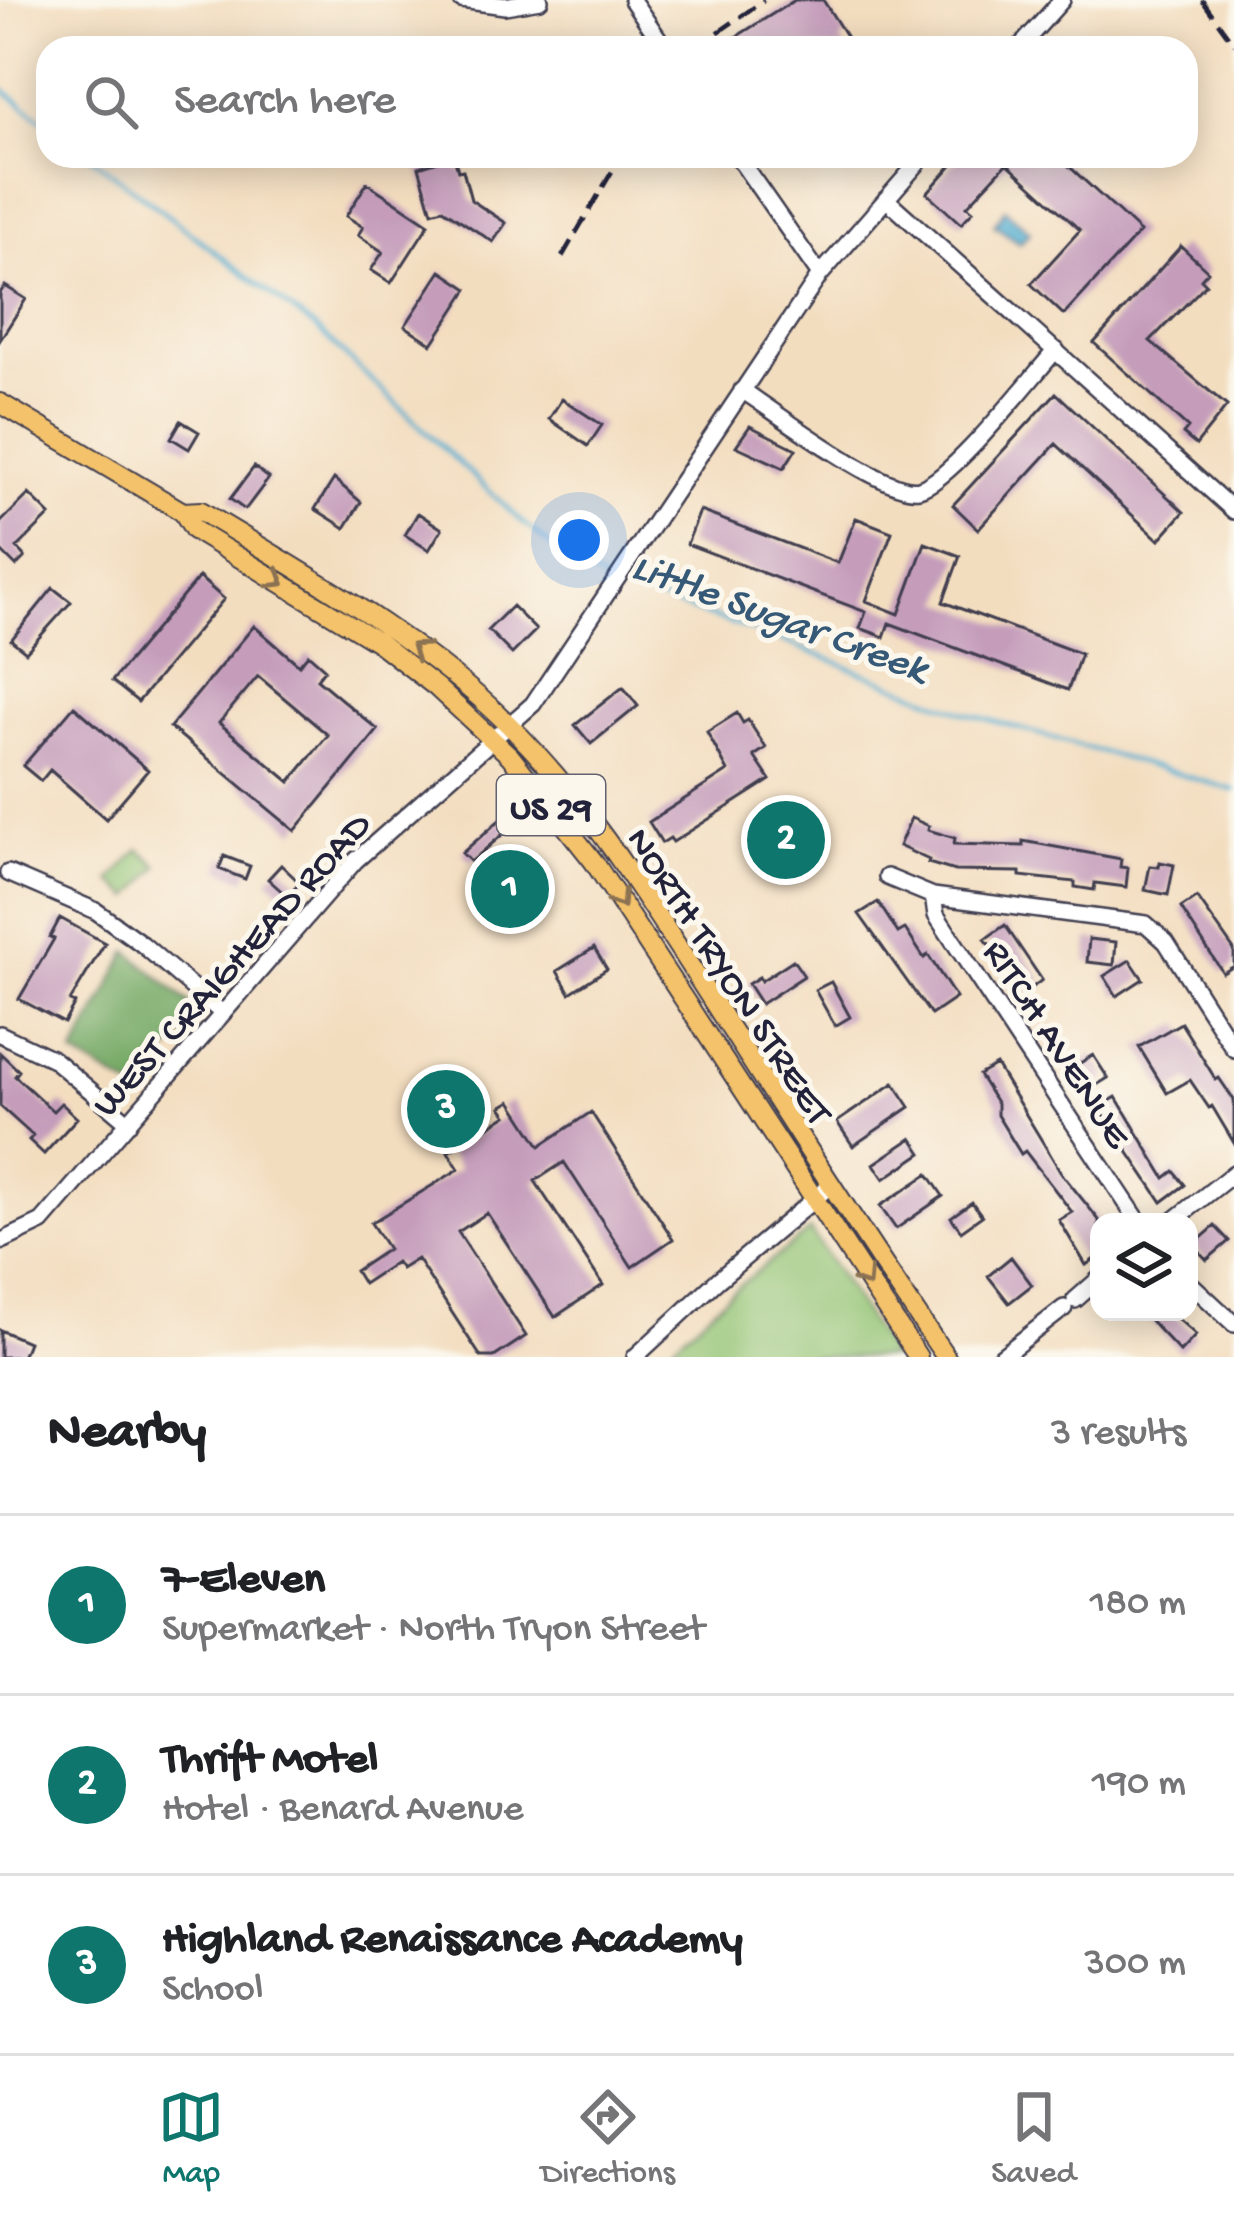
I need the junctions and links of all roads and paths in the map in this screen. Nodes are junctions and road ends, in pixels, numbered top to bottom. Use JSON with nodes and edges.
{"nodes":[{"id":1,"x":461,"y":0,"type":"edge"},
{"id":2,"x":540,"y":0,"type":"edge"},
{"id":3,"x":632,"y":0,"type":"edge"},
{"id":4,"x":1062,"y":0,"type":"edge"},
{"id":5,"x":657,"y":36,"type":"edge"},
{"id":6,"x":1030,"y":36,"type":"edge"},
{"id":7,"x":745,"y":168,"type":"edge"},
{"id":8,"x":913,"y":168,"type":"edge"},
{"id":9,"x":886,"y":199,"type":"junction"},
{"id":10,"x":820,"y":275,"type":"junction"},
{"id":11,"x":1056,"y":350,"type":"junction"},
{"id":12,"x":742,"y":390,"type":"junction"},
{"id":13,"x":0,"y":403,"type":"edge"},
{"id":14,"x":1234,"y":511,"type":"edge"},
{"id":15,"x":183,"y":512,"type":"junction"},
{"id":16,"x":509,"y":724,"type":"junction"},
{"id":17,"x":492,"y":739,"type":"junction"},
{"id":18,"x":8,"y":873,"type":"dead end"},
{"id":19,"x":887,"y":877,"type":"dead end"},
{"id":20,"x":934,"y":896,"type":"junction"},
{"id":21,"x":222,"y":1013,"type":"junction"},
{"id":22,"x":0,"y":1034,"type":"edge"},
{"id":23,"x":1234,"y":1049,"type":"edge"},
{"id":24,"x":129,"y":1123,"type":"junction"},
{"id":25,"x":1234,"y":1173,"type":"edge"},
{"id":26,"x":831,"y":1185,"type":"junction"},
{"id":27,"x":814,"y":1200,"type":"junction"},
{"id":28,"x":1133,"y":1213,"type":"edge"},
{"id":29,"x":1183,"y":1213,"type":"edge"},
{"id":30,"x":0,"y":1242,"type":"edge"},
{"id":31,"x":1090,"y":1287,"type":"edge"},
{"id":32,"x":1198,"y":1290,"type":"edge"},
{"id":33,"x":1234,"y":1324,"type":"edge"},
{"id":34,"x":635,"y":1357,"type":"edge"},
{"id":35,"x":918,"y":1357,"type":"edge"},
{"id":36,"x":946,"y":1357,"type":"edge"},
{"id":37,"x":1001,"y":1357,"type":"edge"}],
"edges":[{"from":1,"to":2,"type":"street"},
{"from":3,"to":5,"type":"street"},
{"from":4,"to":6,"type":"street"},
{"from":7,"to":10,"type":"street"},
{"from":8,"to":9,"type":"street","name":"WEST CRAIGHEAD ROAD"},
{"from":9,"to":10,"type":"street","name":"WEST CRAIGHEAD ROAD"},
{"from":9,"to":11,"type":"street"},
{"from":10,"to":12,"type":"street","name":"WEST CRAIGHEAD ROAD"},
{"from":11,"to":12,"type":"street"},
{"from":11,"to":14,"type":"street"},
{"from":12,"to":16,"type":"street","name":"WEST CRAIGHEAD ROAD"},
{"from":13,"to":15,"type":"main road","name":"NORTH TRYON STREET","number":"US 29"},
{"from":16,"to":15,"type":"main road","name":"NORTH TRYON STREET","number":"US 29","one_way":true},
{"from":15,"to":17,"type":"main road","name":"NORTH TRYON STREET","number":"US 29","one_way":true},
{"from":16,"to":17,"type":"street","name":"WEST CRAIGHEAD ROAD"},
{"from":16,"to":26,"type":"main road","name":"NORTH TRYON STREET","number":"US 29"},
{"from":17,"to":21,"type":"street","name":"WEST CRAIGHEAD ROAD"},
{"from":17,"to":27,"type":"main road","name":"NORTH TRYON STREET","number":"US 29","one_way":true},
{"from":18,"to":21,"type":"street"},
{"from":19,"to":20,"type":"street"},
{"from":20,"to":23,"type":"street"},
{"from":20,"to":28,"type":"street","name":"RITCH AVENUE"},
{"from":21,"to":24,"type":"street","name":"WEST CRAIGHEAD ROAD"},
{"from":22,"to":24,"type":"street"},
{"from":24,"to":30,"type":"street","name":"WEST CRAIGHEAD ROAD"},
{"from":25,"to":29,"type":"street"},
{"from":26,"to":27,"type":"street"},
{"from":26,"to":36,"type":"main road","name":"NORTH TRYON STREET","number":"US 29"},
{"from":27,"to":34,"type":"street"},
{"from":27,"to":35,"type":"main road","name":"NORTH TRYON STREET","number":"US 29","one_way":true},
{"from":31,"to":37,"type":"street"},
{"from":32,"to":33,"type":"street"}]}
